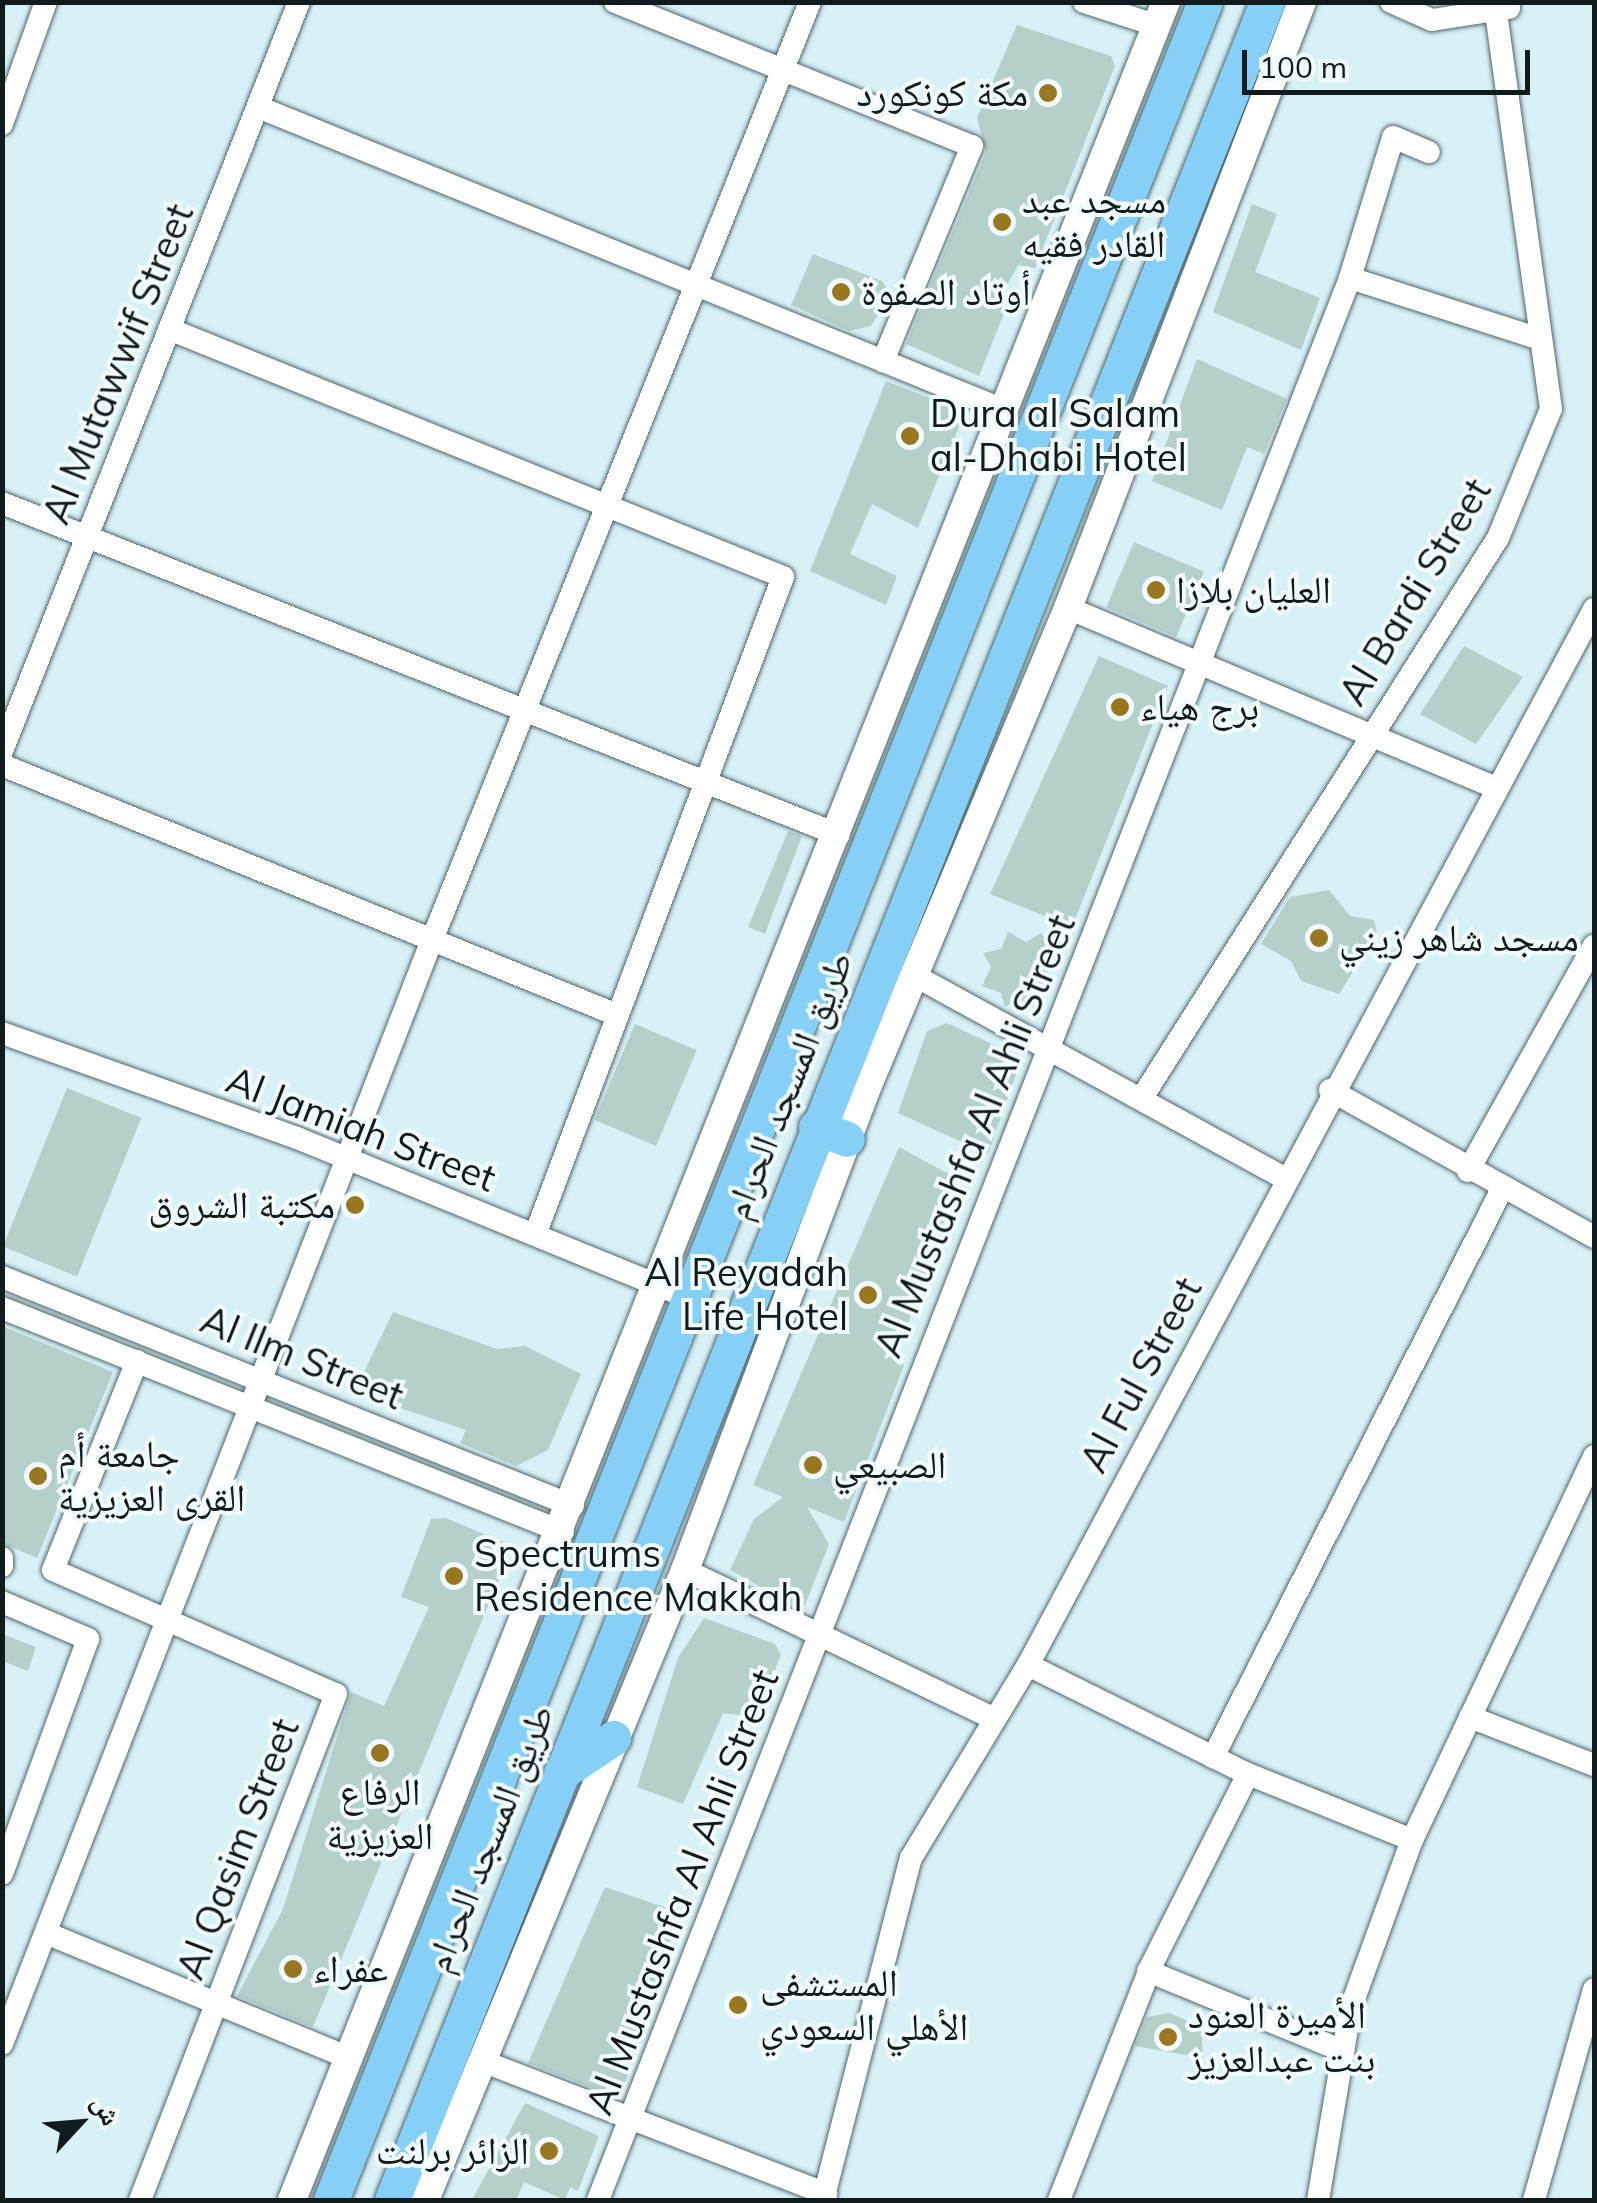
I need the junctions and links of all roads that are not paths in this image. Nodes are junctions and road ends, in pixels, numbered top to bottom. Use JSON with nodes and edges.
{"nodes":[{"id":1,"x":46,"y":2,"type":"edge"},
{"id":2,"x":299,"y":2,"type":"edge"},
{"id":3,"x":615,"y":2,"type":"edge"},
{"id":4,"x":810,"y":2,"type":"edge"},
{"id":5,"x":1084,"y":2,"type":"edge"},
{"id":6,"x":1205,"y":2,"type":"edge"},
{"id":7,"x":1266,"y":2,"type":"edge"},
{"id":8,"x":1302,"y":2,"type":"edge"},
{"id":9,"x":1392,"y":2,"type":"edge"},
{"id":10,"x":1160,"y":14,"type":"edge"},
{"id":11,"x":783,"y":70,"type":"junction"},
{"id":12,"x":258,"y":107,"type":"junction"},
{"id":13,"x":2,"y":124,"type":"edge"},
{"id":14,"x":1236,"y":128,"type":"junction"},
{"id":15,"x":1429,"y":152,"type":"dead end"},
{"id":16,"x":1350,"y":278,"type":"junction"},
{"id":17,"x":696,"y":285,"type":"junction"},
{"id":18,"x":170,"y":329,"type":"junction"},
{"id":19,"x":1534,"y":337,"type":"junction"},
{"id":20,"x":883,"y":361,"type":"junction"},
{"id":21,"x":1004,"y":410,"type":"junction"},
{"id":22,"x":2,"y":502,"type":"edge"},
{"id":23,"x":607,"y":506,"type":"junction"},
{"id":24,"x":89,"y":533,"type":"junction"},
{"id":25,"x":1068,"y":608,"type":"junction"},
{"id":26,"x":1592,"y":622,"type":"edge"},
{"id":27,"x":1204,"y":662,"type":"junction"},
{"id":28,"x":525,"y":708,"type":"junction"},
{"id":29,"x":1374,"y":732,"type":"junction"},
{"id":30,"x":2,"y":751,"type":"edge"},
{"id":31,"x":2,"y":764,"type":"edge"},
{"id":32,"x":706,"y":781,"type":"junction"},
{"id":33,"x":1497,"y":788,"type":"junction"},
{"id":34,"x":839,"y":835,"type":"junction"},
{"id":35,"x":832,"y":898,"type":"junction"},
{"id":36,"x":432,"y":940,"type":"junction"},
{"id":37,"x":1594,"y":946,"type":"edge"},
{"id":38,"x":917,"y":977,"type":"junction"},
{"id":39,"x":618,"y":1015,"type":"junction"},
{"id":40,"x":2,"y":1033,"type":"edge"},
{"id":41,"x":1047,"y":1041,"type":"junction"},
{"id":42,"x":1330,"y":1090,"type":"junction"},
{"id":43,"x":1143,"y":1096,"type":"junction"},
{"id":44,"x":832,"y":1133,"type":"junction"},
{"id":45,"x":348,"y":1159,"type":"junction"},
{"id":46,"x":1468,"y":1172,"type":"junction"},
{"id":47,"x":1284,"y":1178,"type":"junction"},
{"id":48,"x":1503,"y":1186,"type":"junction"},
{"id":49,"x":535,"y":1235,"type":"junction"},
{"id":50,"x":1594,"y":1238,"type":"edge"},
{"id":51,"x":2,"y":1277,"type":"edge"},
{"id":52,"x":658,"y":1285,"type":"junction"},
{"id":53,"x":691,"y":1298,"type":"junction"},
{"id":54,"x":2,"y":1308,"type":"edge"},
{"id":55,"x":137,"y":1361,"type":"junction"},
{"id":56,"x":262,"y":1378,"type":"junction"},
{"id":57,"x":251,"y":1407,"type":"junction"},
{"id":58,"x":1594,"y":1456,"type":"edge"},
{"id":59,"x":568,"y":1519,"type":"junction"},
{"id":60,"x":2,"y":1558,"type":"edge"},
{"id":61,"x":2,"y":1566,"type":"edge"},
{"id":62,"x":685,"y":1570,"type":"junction"},
{"id":63,"x":639,"y":1574,"type":"junction"},
{"id":64,"x":2,"y":1602,"type":"edge"},
{"id":65,"x":168,"y":1620,"type":"junction"},
{"id":66,"x":817,"y":1635,"type":"junction"},
{"id":67,"x":1028,"y":1664,"type":"junction"},
{"id":68,"x":1470,"y":1717,"type":"junction"},
{"id":69,"x":990,"y":1718,"type":"junction"},
{"id":70,"x":613,"y":1738,"type":"junction"},
{"id":71,"x":1213,"y":1757,"type":"junction"},
{"id":72,"x":1594,"y":1766,"type":"edge"},
{"id":73,"x":561,"y":1772,"type":"junction"},
{"id":74,"x":1248,"y":1774,"type":"junction"},
{"id":75,"x":1412,"y":1840,"type":"junction"},
{"id":76,"x":2,"y":1874,"type":"edge"},
{"id":77,"x":46,"y":1933,"type":"junction"},
{"id":78,"x":1148,"y":1971,"type":"junction"},
{"id":79,"x":1594,"y":1989,"type":"edge"},
{"id":80,"x":216,"y":2003,"type":"junction"},
{"id":81,"x":2,"y":2044,"type":"edge"},
{"id":82,"x":1343,"y":2051,"type":"junction"},
{"id":83,"x":351,"y":2059,"type":"junction"},
{"id":84,"x":482,"y":2061,"type":"junction"},
{"id":85,"x":633,"y":2124,"type":"junction"},
{"id":86,"x":341,"y":2129,"type":"junction"},
{"id":87,"x":825,"y":2197,"type":"edge"},
{"id":88,"x":140,"y":2200,"type":"edge"},
{"id":89,"x":292,"y":2200,"type":"edge"},
{"id":90,"x":331,"y":2200,"type":"edge"},
{"id":91,"x":392,"y":2200,"type":"edge"},
{"id":92,"x":425,"y":2200,"type":"edge"},
{"id":93,"x":598,"y":2200,"type":"edge"},
{"id":94,"x":1060,"y":2200,"type":"edge"},
{"id":95,"x":1318,"y":2200,"type":"edge"},
{"id":96,"x":1534,"y":2200,"type":"edge"}],
"edges":[{"from":1,"to":13,"type":"street"},
{"from":2,"to":12,"type":"street","name":"Al Mutawwif Street"},
{"from":3,"to":11,"type":"street"},
{"from":4,"to":11,"type":"street"},
{"from":5,"to":10,"type":"street"},
{"from":6,"to":35,"type":"main road","name":"طريق المسجد الحرام"},
{"from":7,"to":14,"type":"main road","name":"طريق المسجد الحرام"},
{"from":8,"to":14,"type":"street"},
{"from":9,"to":19,"type":"street","name":"Al Bardi Street"},
{"from":10,"to":21,"type":"street"},
{"from":11,"to":17,"type":"street"},
{"from":11,"to":20,"type":"street"},
{"from":12,"to":17,"type":"street"},
{"from":12,"to":18,"type":"street","name":"Al Mutawwif Street"},
{"from":14,"to":25,"type":"street"},
{"from":14,"to":44,"type":"main road","name":"طريق المسجد الحرام"},
{"from":15,"to":16,"type":"street","name":"Al Mustashfa Al Ahli Street"},
{"from":16,"to":19,"type":"street"},
{"from":16,"to":27,"type":"street","name":"Al Mustashfa Al Ahli Street"},
{"from":17,"to":20,"type":"street"},
{"from":17,"to":23,"type":"street"},
{"from":18,"to":23,"type":"street"},
{"from":18,"to":24,"type":"street","name":"Al Mutawwif Street"},
{"from":19,"to":29,"type":"street","name":"Al Bardi Street"},
{"from":20,"to":21,"type":"street"},
{"from":21,"to":34,"type":"street"},
{"from":22,"to":24,"type":"street"},
{"from":23,"to":28,"type":"street"},
{"from":23,"to":32,"type":"street"},
{"from":24,"to":28,"type":"street"},
{"from":24,"to":30,"type":"street","name":"Al Mutawwif Street"},
{"from":25,"to":27,"type":"street"},
{"from":25,"to":38,"type":"street"},
{"from":26,"to":33,"type":"street","name":"Al Ful Street"},
{"from":27,"to":29,"type":"street"},
{"from":27,"to":41,"type":"street","name":"Al Mustashfa Al Ahli Street"},
{"from":28,"to":32,"type":"street"},
{"from":28,"to":36,"type":"street"},
{"from":29,"to":33,"type":"street"},
{"from":29,"to":43,"type":"street","name":"Al Bardi Street"},
{"from":31,"to":36,"type":"street"},
{"from":32,"to":34,"type":"street"},
{"from":32,"to":39,"type":"street"},
{"from":33,"to":42,"type":"street","name":"Al Ful Street"},
{"from":34,"to":35,"type":"street"},
{"from":35,"to":52,"type":"street"},
{"from":35,"to":53,"type":"main road","name":"طريق المسجد الحرام"},
{"from":36,"to":39,"type":"street"},
{"from":36,"to":45,"type":"street"},
{"from":37,"to":46,"type":"street"},
{"from":38,"to":41,"type":"street"},
{"from":38,"to":44,"type":"street"},
{"from":39,"to":49,"type":"street"},
{"from":40,"to":45,"type":"street","name":"Al Jamiah Street"},
{"from":41,"to":43,"type":"street"},
{"from":41,"to":66,"type":"street","name":"Al Mustashfa Al Ahli Street"},
{"from":42,"to":46,"type":"street"},
{"from":42,"to":47,"type":"street","name":"Al Ful Street"},
{"from":43,"to":47,"type":"street"},
{"from":44,"to":62,"type":"street"},
{"from":44,"to":63,"type":"main road","name":"طريق المسجد الحرام"},
{"from":45,"to":49,"type":"street","name":"Al Jamiah Street"},
{"from":45,"to":56,"type":"street"},
{"from":46,"to":48,"type":"street"},
{"from":47,"to":67,"type":"street","name":"Al Ful Street"},
{"from":48,"to":50,"type":"street"},
{"from":48,"to":71,"type":"street"},
{"from":49,"to":52,"type":"street","name":"Al Jamiah Street"},
{"from":51,"to":56,"type":"street","name":"Al Ilm Street"},
{"from":52,"to":53,"type":"street","name":"Al Jamiah Street"},
{"from":52,"to":59,"type":"street"},
{"from":53,"to":63,"type":"main road"},
{"from":53,"to":86,"type":"main road","name":"طريق المسجد الحرام"},
{"from":54,"to":55,"type":"street","name":"Al Ilm Street"},
{"from":55,"to":57,"type":"street","name":"Al Ilm Street"},
{"from":55,"to":65,"type":"street"},
{"from":56,"to":57,"type":"street"},
{"from":56,"to":59,"type":"street","name":"Al Ilm Street"},
{"from":57,"to":59,"type":"street","name":"Al Ilm Street"},
{"from":57,"to":65,"type":"street"},
{"from":58,"to":68,"type":"street"},
{"from":59,"to":83,"type":"street"},
{"from":60,"to":61,"type":"street"},
{"from":62,"to":66,"type":"street"},
{"from":62,"to":70,"type":"street"},
{"from":63,"to":73,"type":"main road","name":"طريق المسجد الحرام"},
{"from":64,"to":76,"type":"street"},
{"from":65,"to":77,"type":"street"},
{"from":65,"to":80,"type":"street","name":"Al Qasim Street"},
{"from":66,"to":69,"type":"street"},
{"from":66,"to":85,"type":"street","name":"Al Mustashfa Al Ahli Street"},
{"from":67,"to":69,"type":"street","name":"Al Ful Street"},
{"from":67,"to":71,"type":"street"},
{"from":68,"to":72,"type":"street"},
{"from":68,"to":75,"type":"street"},
{"from":69,"to":87,"type":"street","name":"Al Ful Street"},
{"from":70,"to":73,"type":"main road"},
{"from":70,"to":84,"type":"street"},
{"from":71,"to":74,"type":"street"},
{"from":73,"to":91,"type":"main road","name":"طريق المسجد الحرام"},
{"from":74,"to":75,"type":"street"},
{"from":74,"to":78,"type":"street"},
{"from":75,"to":82,"type":"street"},
{"from":77,"to":80,"type":"street"},
{"from":77,"to":81,"type":"street"},
{"from":78,"to":82,"type":"street"},
{"from":78,"to":94,"type":"street"},
{"from":79,"to":96,"type":"street"},
{"from":80,"to":83,"type":"street"},
{"from":80,"to":88,"type":"street","name":"Al Qasim Street"},
{"from":82,"to":95,"type":"street"},
{"from":83,"to":86,"type":"street"},
{"from":84,"to":85,"type":"street"},
{"from":84,"to":92,"type":"street"},
{"from":85,"to":87,"type":"street"},
{"from":85,"to":93,"type":"street","name":"Al Mustashfa Al Ahli Street"},
{"from":86,"to":89,"type":"street"},
{"from":86,"to":90,"type":"main road","name":"طريق المسجد الحرام"}]}
